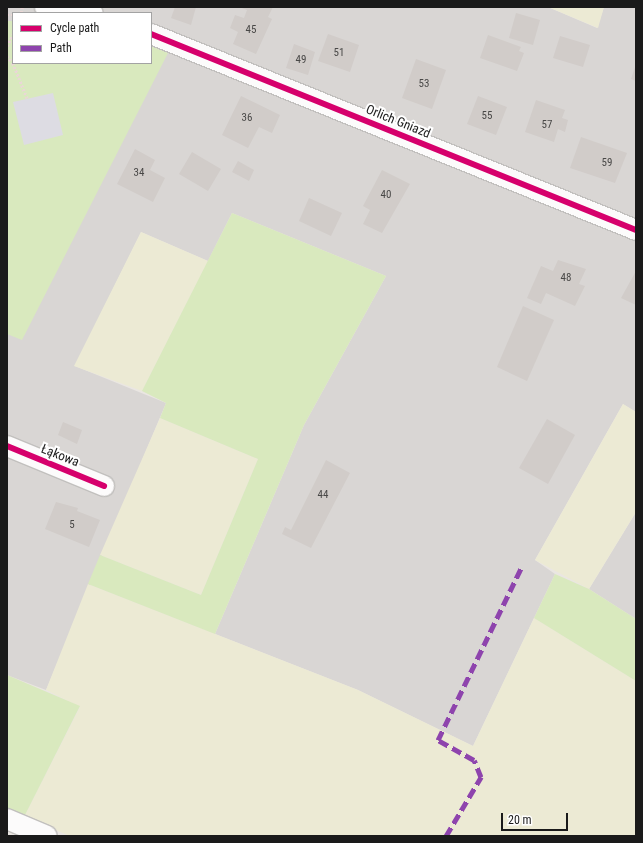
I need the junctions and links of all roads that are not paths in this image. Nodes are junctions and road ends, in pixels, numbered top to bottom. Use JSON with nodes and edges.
{"nodes":[{"id":1,"x":45,"y":7,"type":"edge"},
{"id":2,"x":85,"y":12,"type":"edge"},
{"id":3,"x":152,"y":34,"type":"edge"},
{"id":4,"x":636,"y":230,"type":"edge"},
{"id":5,"x":7,"y":446,"type":"edge"},
{"id":6,"x":104,"y":486,"type":"dead end"},
{"id":7,"x":7,"y":819,"type":"edge"},
{"id":8,"x":47,"y":836,"type":"edge"}],
"edges":[{"from":1,"to":2,"type":"street"},
{"from":3,"to":4,"type":"street","name":"Orlich Gniazd"},
{"from":5,"to":6,"type":"street","name":"Łąkowa"},
{"from":7,"to":8,"type":"street"}]}
